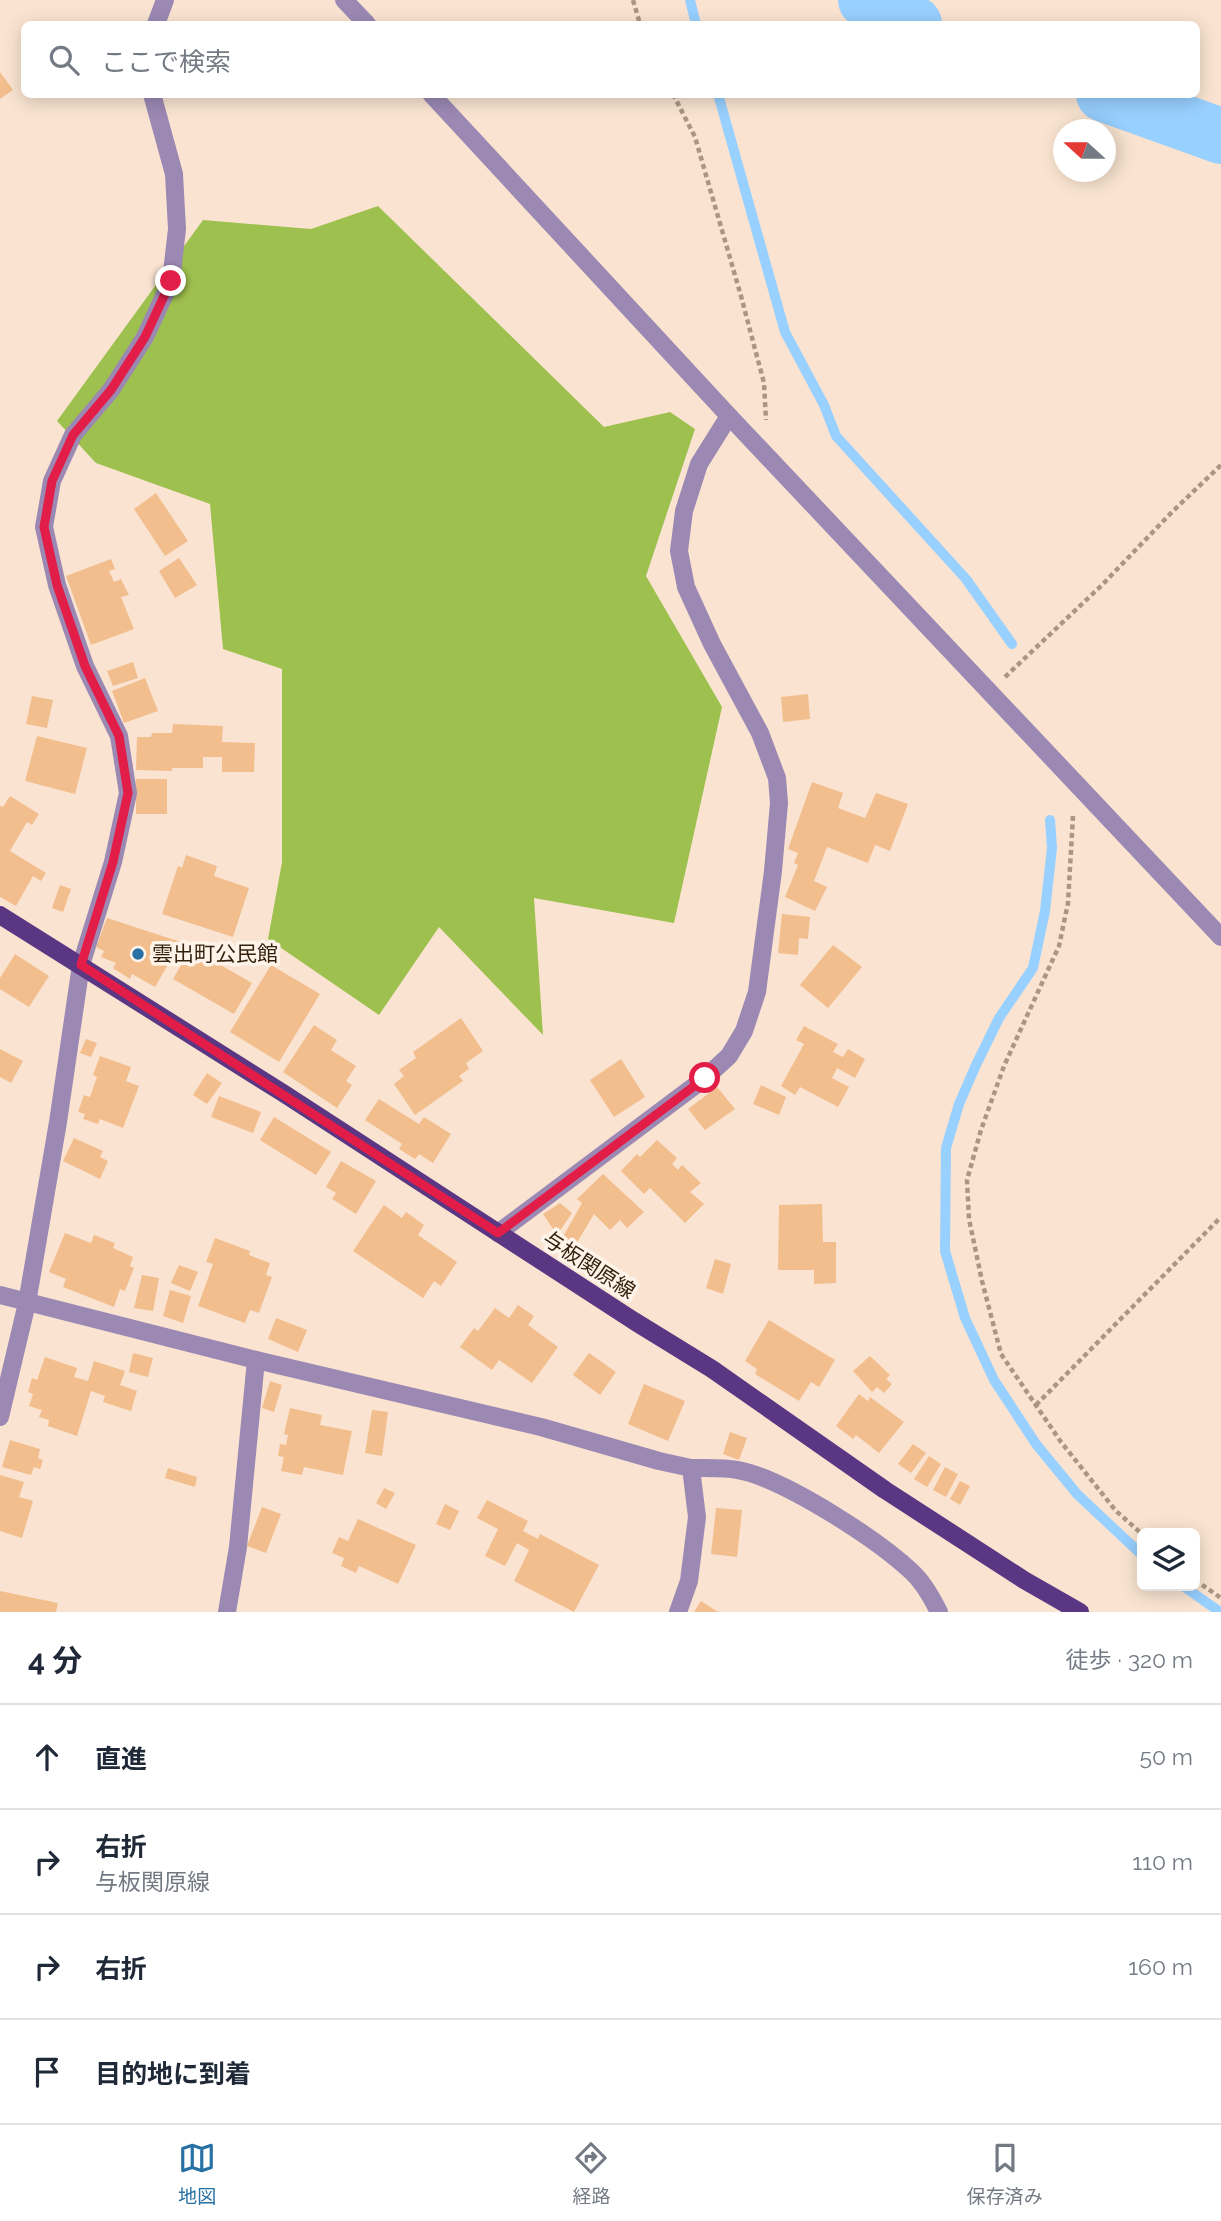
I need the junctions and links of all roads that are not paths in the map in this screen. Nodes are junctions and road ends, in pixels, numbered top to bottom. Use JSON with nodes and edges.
{"nodes":[{"id":1,"x":165,"y":0,"type":"edge"},
{"id":2,"x":344,"y":0,"type":"edge"},
{"id":3,"x":157,"y":21,"type":"edge"},
{"id":4,"x":364,"y":21,"type":"edge"},
{"id":5,"x":153,"y":98,"type":"edge"},
{"id":6,"x":435,"y":98,"type":"edge"},
{"id":7,"x":729,"y":416,"type":"junction"},
{"id":8,"x":0,"y":915,"type":"edge"},
{"id":9,"x":1221,"y":937,"type":"edge"},
{"id":10,"x":81,"y":965,"type":"junction"},
{"id":11,"x":498,"y":1233,"type":"junction"},
{"id":12,"x":0,"y":1295,"type":"edge"},
{"id":13,"x":27,"y":1303,"type":"junction"},
{"id":14,"x":256,"y":1360,"type":"junction"},
{"id":15,"x":0,"y":1418,"type":"edge"},
{"id":16,"x":691,"y":1468,"type":"junction"},
{"id":17,"x":227,"y":1612,"type":"edge"},
{"id":18,"x":678,"y":1612,"type":"edge"},
{"id":19,"x":939,"y":1612,"type":"edge"},
{"id":20,"x":1080,"y":1612,"type":"edge"}],
"edges":[{"from":1,"to":3,"type":"street"},
{"from":2,"to":4,"type":"street"},
{"from":5,"to":10,"type":"street"},
{"from":6,"to":7,"type":"street"},
{"from":7,"to":9,"type":"street"},
{"from":7,"to":11,"type":"street"},
{"from":8,"to":10,"type":"main road","name":"与板関原線"},
{"from":10,"to":11,"type":"main road","name":"与板関原線"},
{"from":10,"to":13,"type":"street"},
{"from":11,"to":20,"type":"main road","name":"与板関原線"},
{"from":12,"to":13,"type":"street"},
{"from":13,"to":14,"type":"street"},
{"from":13,"to":15,"type":"street"},
{"from":14,"to":16,"type":"street"},
{"from":14,"to":17,"type":"street"},
{"from":16,"to":18,"type":"street"},
{"from":16,"to":19,"type":"street"}]}
